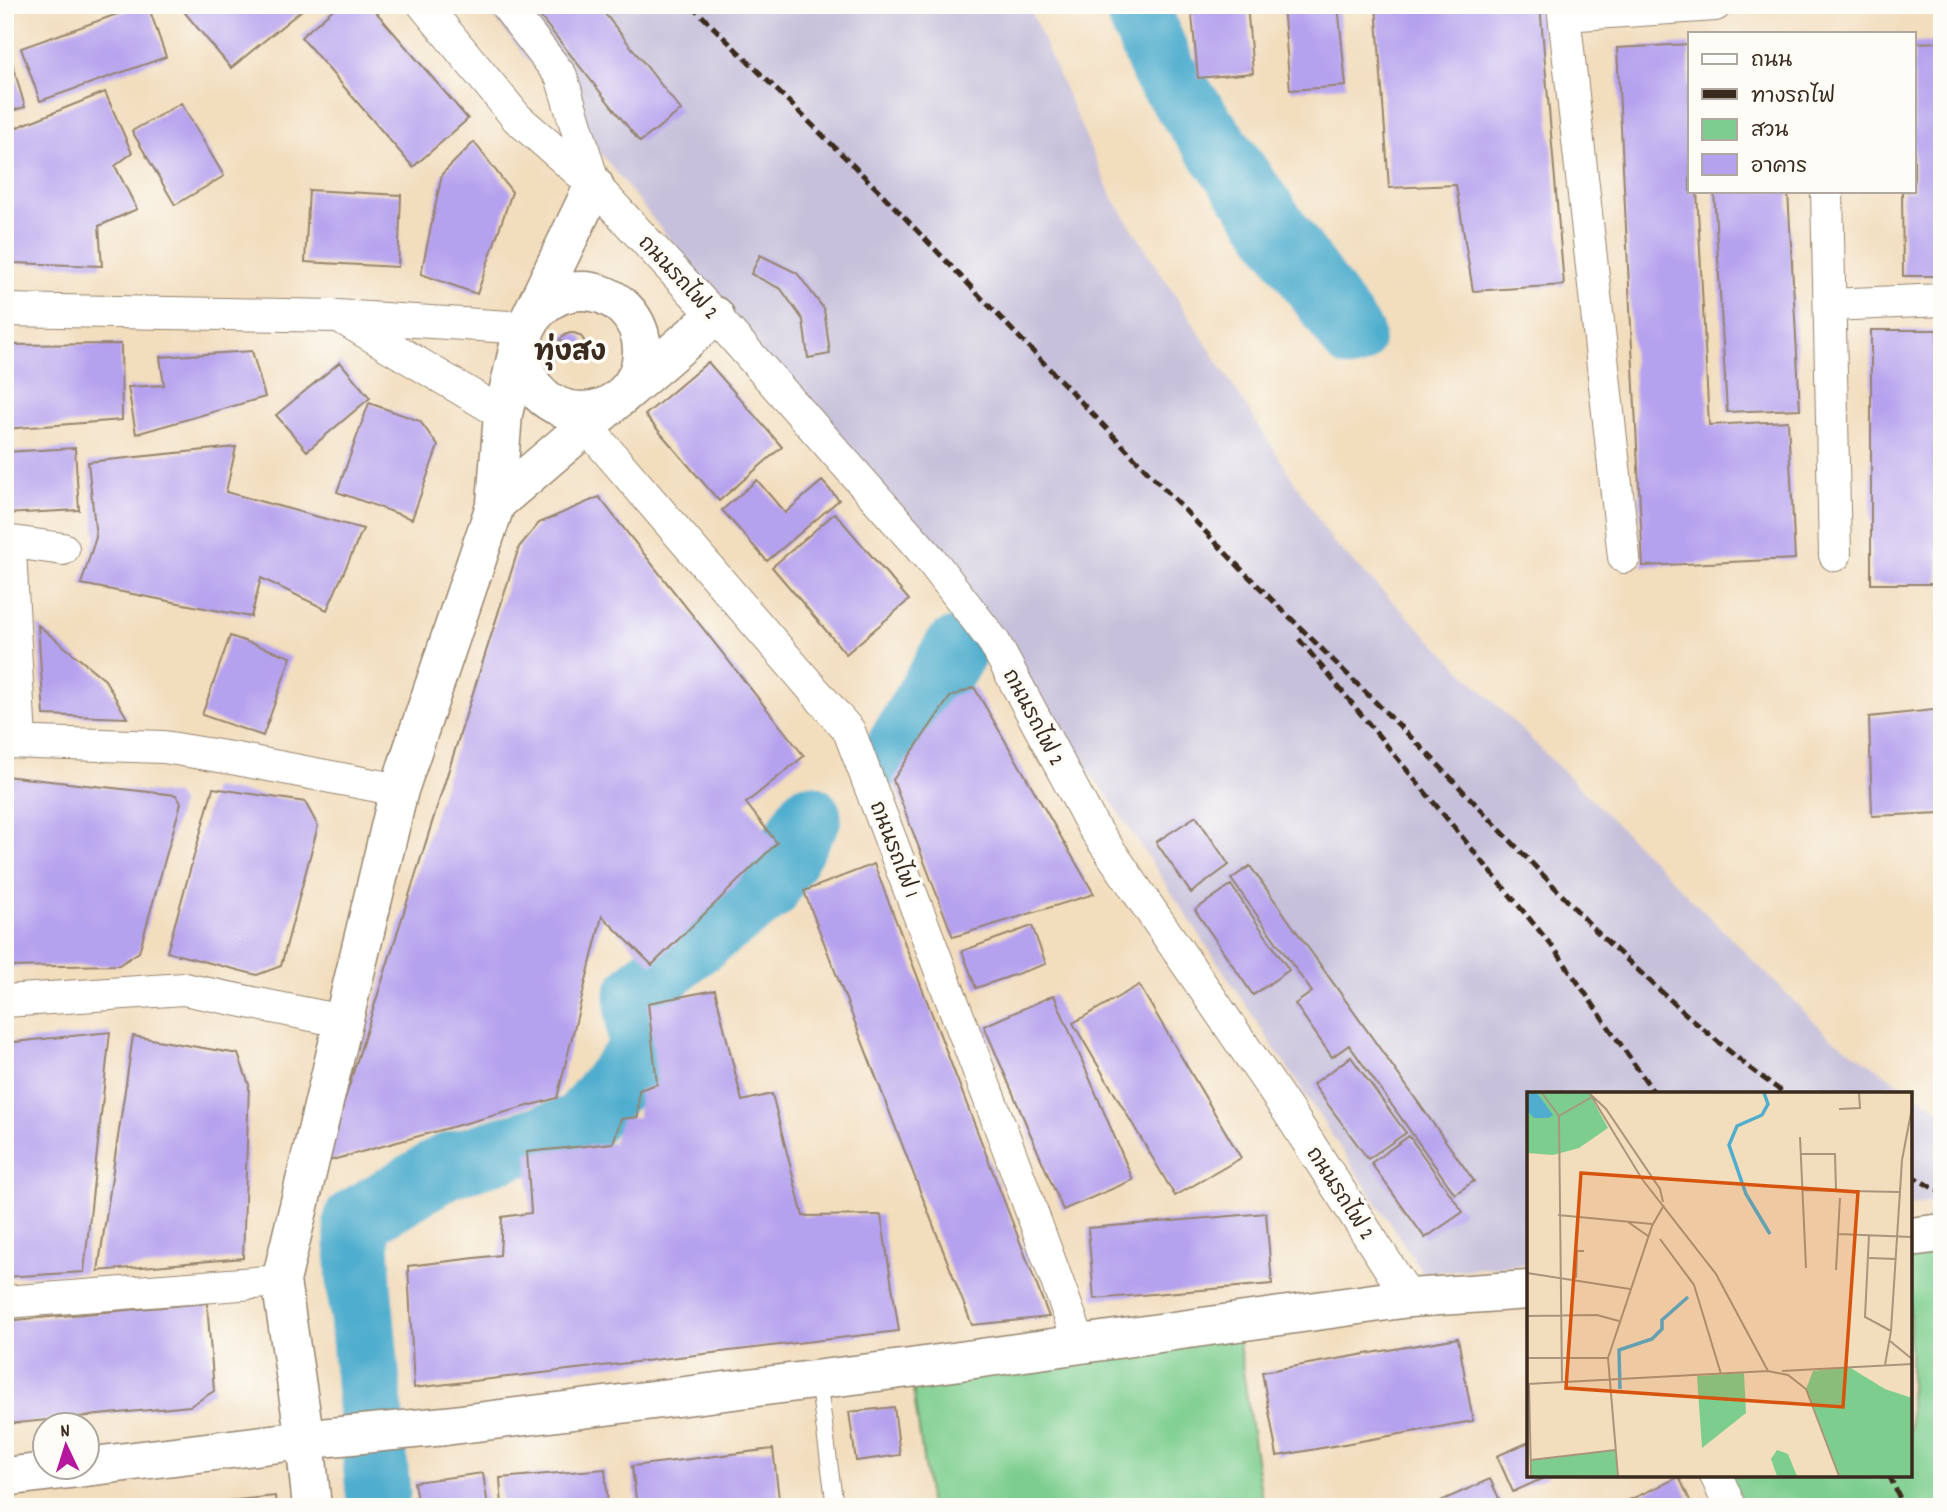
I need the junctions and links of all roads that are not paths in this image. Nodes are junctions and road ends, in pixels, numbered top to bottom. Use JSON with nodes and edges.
{"nodes":[{"id":1,"x":424,"y":5,"type":"edge"},
{"id":2,"x":506,"y":5,"type":"edge"},
{"id":3,"x":1715,"y":5,"type":"edge"},
{"id":4,"x":1564,"y":10,"type":"edge"},
{"id":5,"x":561,"y":76,"type":"junction"},
{"id":6,"x":517,"y":118,"type":"junction"},
{"id":7,"x":594,"y":185,"type":"junction"},
{"id":8,"x":1827,"y":192,"type":"edge"},
{"id":9,"x":1942,"y":300,"type":"edge"},
{"id":10,"x":1830,"y":305,"type":"junction"},
{"id":11,"x":5,"y":310,"type":"edge"},
{"id":12,"x":337,"y":316,"type":"junction"},
{"id":13,"x":715,"y":316,"type":"junction"},
{"id":14,"x":526,"y":327,"type":"junction"},
{"id":15,"x":618,"y":400,"type":"junction"},
{"id":16,"x":503,"y":414,"type":"junction"},
{"id":17,"x":586,"y":426,"type":"junction"},
{"id":18,"x":496,"y":503,"type":"junction"},
{"id":19,"x":63,"y":549,"type":"dead end"},
{"id":20,"x":1835,"y":555,"type":"dead end"},
{"id":21,"x":1624,"y":557,"type":"dead end"},
{"id":22,"x":12,"y":742,"type":"edge"},
{"id":23,"x":399,"y":790,"type":"junction"},
{"id":24,"x":5,"y":1001,"type":"edge"},
{"id":25,"x":342,"y":1021,"type":"junction"},
{"id":26,"x":1942,"y":1233,"type":"edge"},
{"id":27,"x":1912,"y":1237,"type":"edge"},
{"id":28,"x":281,"y":1281,"type":"junction"},
{"id":29,"x":1527,"y":1290,"type":"edge"},
{"id":30,"x":1409,"y":1298,"type":"junction"},
{"id":31,"x":5,"y":1302,"type":"edge"},
{"id":32,"x":1527,"y":1310,"type":"edge"},
{"id":33,"x":1080,"y":1344,"type":"junction"},
{"id":34,"x":818,"y":1379,"type":"junction"},
{"id":35,"x":313,"y":1439,"type":"junction"},
{"id":36,"x":5,"y":1477,"type":"edge"},
{"id":37,"x":1717,"y":1477,"type":"edge"},
{"id":38,"x":312,"y":1507,"type":"edge"},
{"id":39,"x":835,"y":1507,"type":"edge"},
{"id":40,"x":1730,"y":1507,"type":"edge"}],
"edges":[{"from":1,"to":6,"type":"street","name":"ถนนรถไฟ 2"},
{"from":2,"to":5,"type":"street","name":"ถนนรถไฟ 2"},
{"from":3,"to":4,"type":"street"},
{"from":4,"to":21,"type":"street"},
{"from":5,"to":6,"type":"street"},
{"from":5,"to":7,"type":"street","name":"ถนนรถไฟ 2"},
{"from":6,"to":7,"type":"street","name":"ถนนรถไฟ 2"},
{"from":7,"to":13,"type":"street","name":"ถนนรถไฟ 2"},
{"from":7,"to":14,"type":"street"},
{"from":8,"to":10,"type":"street"},
{"from":9,"to":10,"type":"street"},
{"from":10,"to":20,"type":"street"},
{"from":11,"to":12,"type":"street"},
{"from":12,"to":14,"type":"street"},
{"from":12,"to":16,"type":"street"},
{"from":13,"to":15,"type":"street"},
{"from":13,"to":30,"type":"street","name":"ถนนรถไฟ 2"},
{"from":14,"to":15,"type":"street"},
{"from":14,"to":15,"type":"street"},
{"from":14,"to":16,"type":"street"},
{"from":15,"to":17,"type":"street"},
{"from":16,"to":18,"type":"street"},
{"from":17,"to":18,"type":"street"},
{"from":17,"to":33,"type":"street","name":"ถนนรถไฟ 1"},
{"from":18,"to":23,"type":"street"},
{"from":19,"to":22,"type":"street"},
{"from":22,"to":23,"type":"street"},
{"from":23,"to":25,"type":"street"},
{"from":24,"to":25,"type":"street"},
{"from":25,"to":28,"type":"street"},
{"from":26,"to":27,"type":"street"},
{"from":28,"to":31,"type":"street"},
{"from":28,"to":35,"type":"street"},
{"from":29,"to":30,"type":"street"},
{"from":30,"to":32,"type":"street"},
{"from":30,"to":33,"type":"street"},
{"from":33,"to":34,"type":"street"},
{"from":34,"to":35,"type":"street"},
{"from":34,"to":39,"type":"lane"},
{"from":35,"to":36,"type":"street"},
{"from":35,"to":38,"type":"street"},
{"from":37,"to":40,"type":"street"}]}
